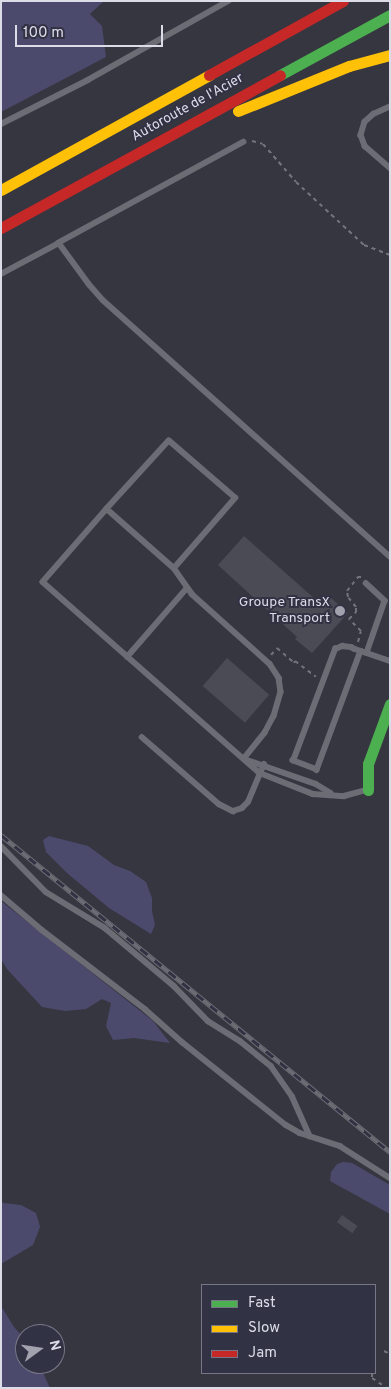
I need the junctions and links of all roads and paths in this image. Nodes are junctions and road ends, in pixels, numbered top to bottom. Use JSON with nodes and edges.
{"nodes":[{"id":1,"x":228,"y":1,"type":"edge"},
{"id":2,"x":343,"y":1,"type":"edge"},
{"id":3,"x":390,"y":15,"type":"edge"},
{"id":4,"x":390,"y":55,"type":"edge"},
{"id":5,"x":390,"y":107,"type":"edge"},
{"id":6,"x":1,"y":124,"type":"edge"},
{"id":7,"x":156,"y":142,"type":"junction"},
{"id":8,"x":244,"y":142,"type":"joint"},
{"id":9,"x":390,"y":168,"type":"edge"},
{"id":10,"x":1,"y":190,"type":"edge"},
{"id":11,"x":1,"y":228,"type":"edge"},
{"id":12,"x":59,"y":243,"type":"junction"},
{"id":13,"x":390,"y":255,"type":"edge"},
{"id":14,"x":1,"y":274,"type":"edge"},
{"id":15,"x":107,"y":509,"type":"junction"},
{"id":16,"x":390,"y":557,"type":"edge"},
{"id":17,"x":174,"y":568,"type":"junction"},
{"id":18,"x":365,"y":581,"type":"joint"},
{"id":19,"x":187,"y":588,"type":"junction"},
{"id":20,"x":345,"y":616,"type":"dead end"},
{"id":21,"x":349,"y":619,"type":"junction"},
{"id":22,"x":357,"y":645,"type":"dead end"},
{"id":23,"x":364,"y":652,"type":"junction"},
{"id":24,"x":127,"y":657,"type":"junction"},
{"id":25,"x":266,"y":661,"type":"junction"},
{"id":26,"x":390,"y":661,"type":"edge"},
{"id":27,"x":310,"y":674,"type":"dead end"},
{"id":28,"x":390,"y":705,"type":"edge"},
{"id":29,"x":387,"y":721,"type":"edge"},
{"id":30,"x":142,"y":737,"type":"dead end"},
{"id":31,"x":244,"y":759,"type":"junction"},
{"id":32,"x":264,"y":764,"type":"junction"},
{"id":33,"x":260,"y":773,"type":"junction"},
{"id":34,"x":368,"y":790,"type":"joint"},
{"id":35,"x":333,"y":795,"type":"junction"},
{"id":36,"x":1,"y":846,"type":"edge"},
{"id":37,"x":1,"y":895,"type":"edge"},
{"id":38,"x":310,"y":1136,"type":"junction"},
{"id":39,"x":390,"y":1178,"type":"edge"},
{"id":40,"x":384,"y":1352,"type":"dead end"},
{"id":41,"x":390,"y":1354,"type":"edge"},
{"id":42,"x":372,"y":1374,"type":"edge"},
{"id":43,"x":387,"y":1388,"type":"edge"}],
"edges":[{"from":1,"to":6,"type":"lane"},
{"from":2,"to":10,"type":"main road","name":"Autoroute de l'Acier"},
{"from":3,"to":7,"type":"main road","name":"Autoroute de l'Acier"},
{"from":4,"to":7,"type":"main road"},
{"from":5,"to":9,"type":"lane"},
{"from":7,"to":11,"type":"main road","name":"Autoroute de l'Acier"},
{"from":8,"to":12,"type":"lane"},
{"from":8,"to":13,"type":"path"},
{"from":12,"to":14,"type":"lane"},
{"from":12,"to":16,"type":"lane"},
{"from":15,"to":17,"type":"lane"},
{"from":15,"to":17,"type":"lane"},
{"from":15,"to":24,"type":"lane"},
{"from":17,"to":19,"type":"lane"},
{"from":18,"to":21,"type":"path"},
{"from":18,"to":23,"type":"lane"},
{"from":19,"to":24,"type":"lane"},
{"from":19,"to":25,"type":"lane"},
{"from":20,"to":21,"type":"path"},
{"from":21,"to":22,"type":"path"},
{"from":23,"to":23,"type":"lane"},
{"from":23,"to":26,"type":"lane"},
{"from":24,"to":31,"type":"lane"},
{"from":25,"to":27,"type":"path"},
{"from":25,"to":31,"type":"lane"},
{"from":28,"to":29,"type":"main road"},
{"from":29,"to":34,"type":"main road"},
{"from":30,"to":33,"type":"lane"},
{"from":31,"to":32,"type":"lane"},
{"from":31,"to":33,"type":"lane"},
{"from":32,"to":33,"type":"lane"},
{"from":32,"to":35,"type":"lane"},
{"from":33,"to":35,"type":"lane"},
{"from":34,"to":35,"type":"lane"},
{"from":36,"to":38,"type":"lane"},
{"from":37,"to":38,"type":"lane"},
{"from":38,"to":39,"type":"lane"},
{"from":40,"to":41,"type":"path"},
{"from":42,"to":43,"type":"path"}]}
